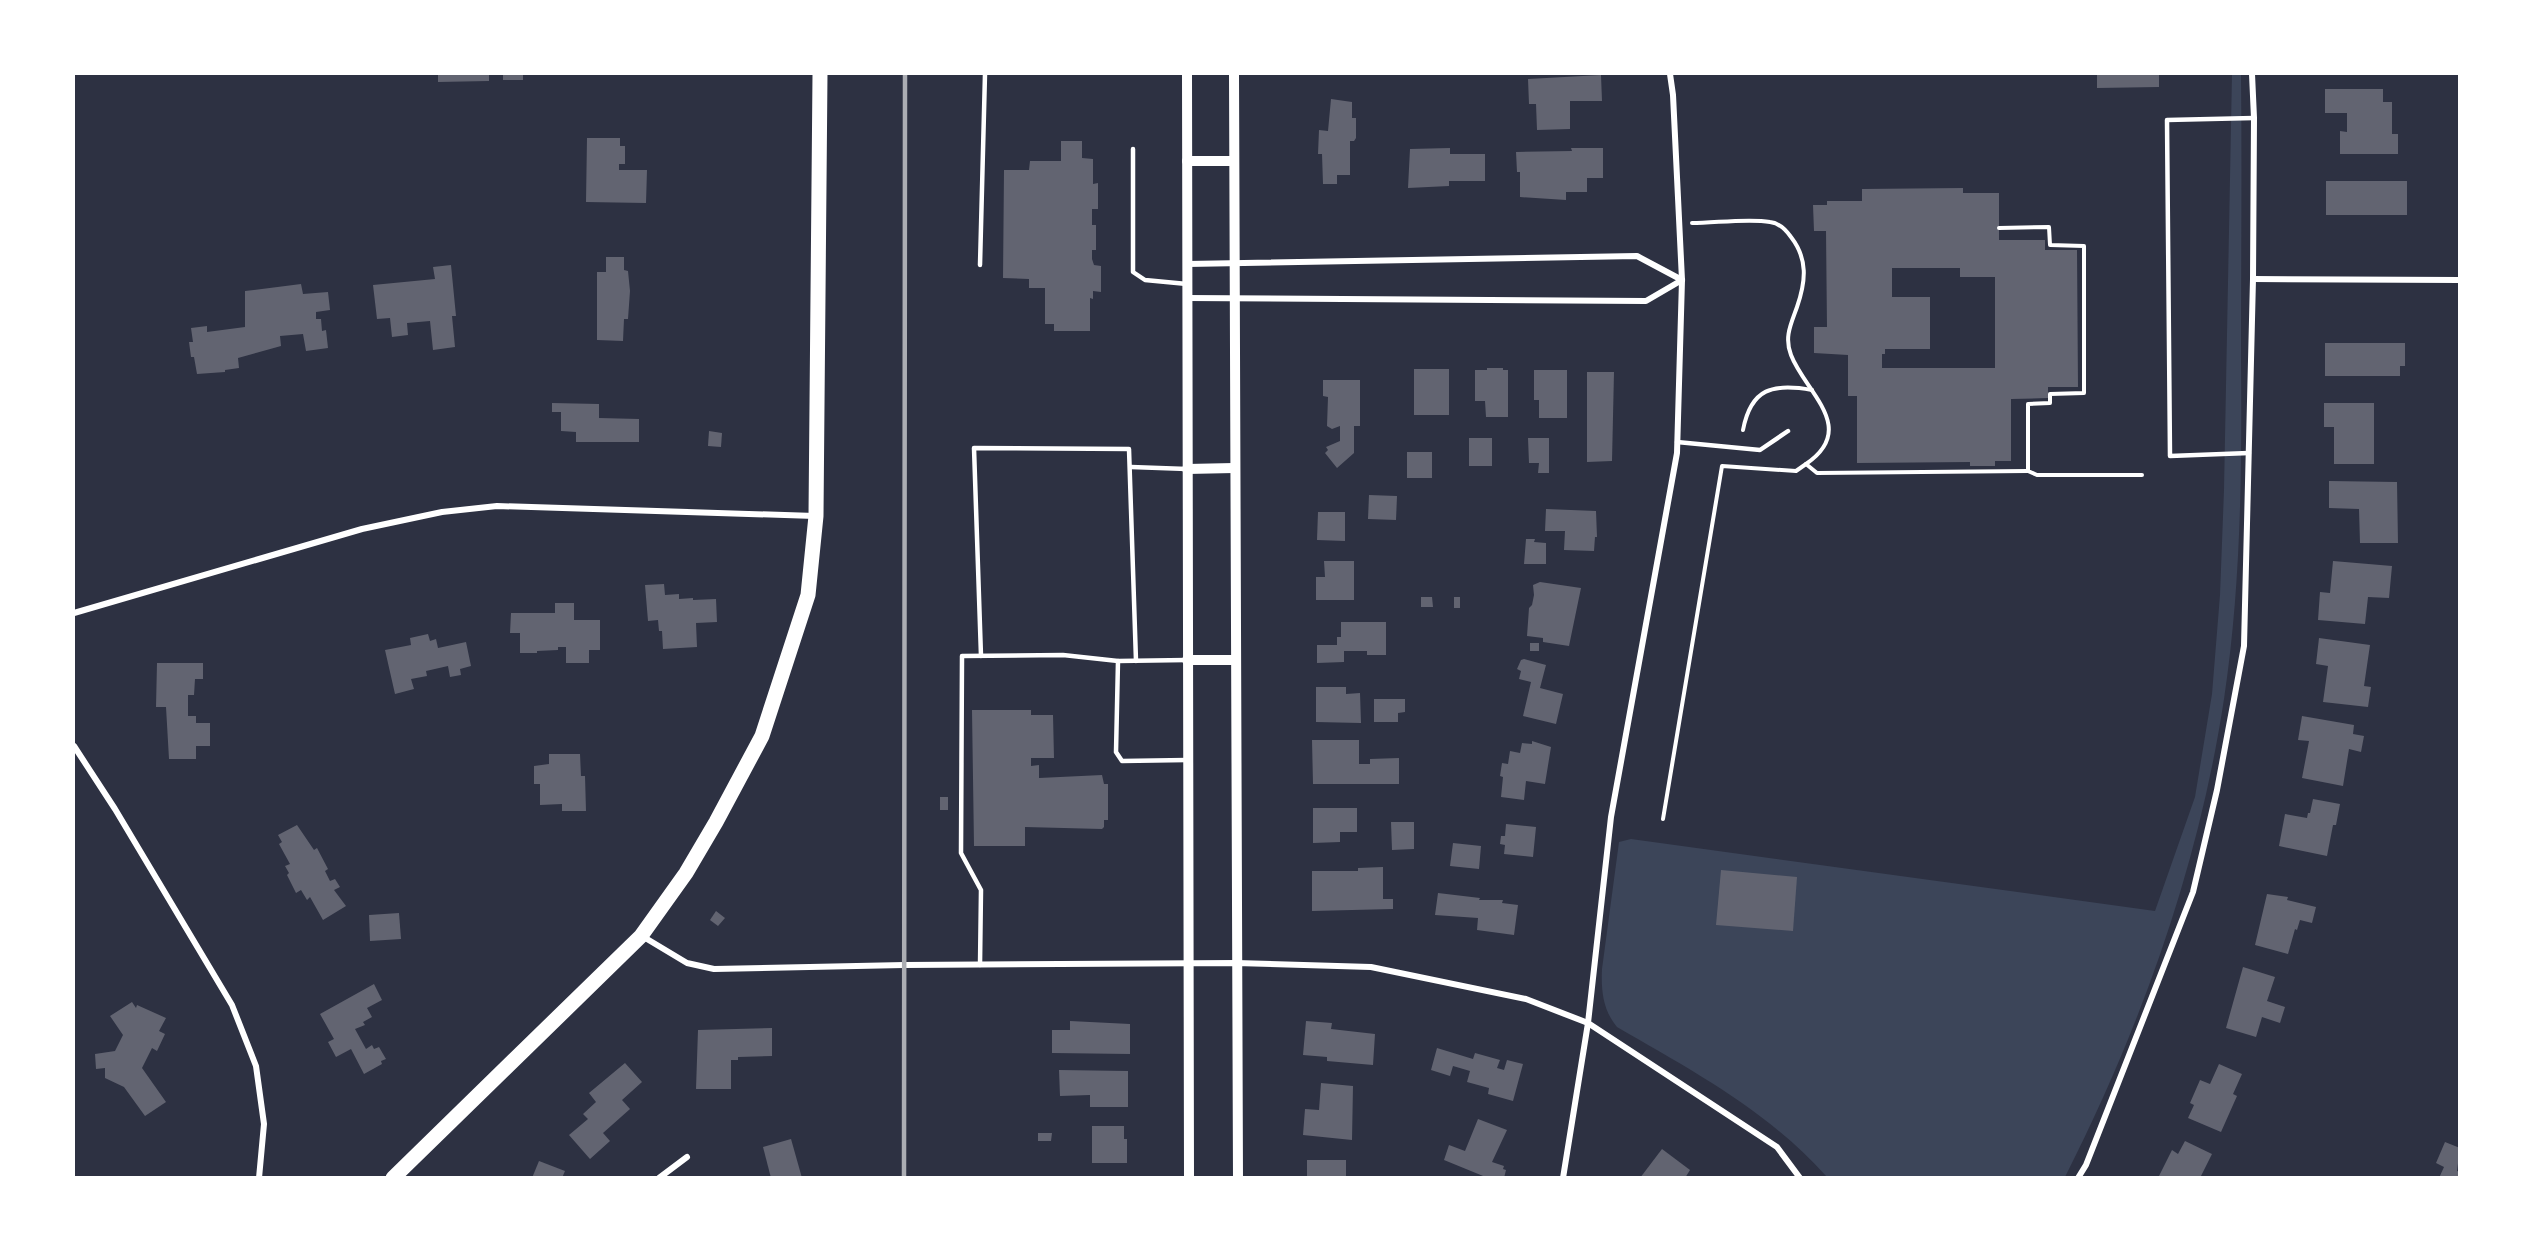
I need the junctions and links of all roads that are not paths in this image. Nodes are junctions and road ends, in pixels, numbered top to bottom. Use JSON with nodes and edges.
{"nodes":[{"id":1,"x":820,"y":74,"type":"edge"},
{"id":2,"x":985,"y":74,"type":"edge"},
{"id":3,"x":1187,"y":74,"type":"edge"},
{"id":4,"x":1234,"y":74,"type":"edge"},
{"id":5,"x":1670,"y":74,"type":"edge"},
{"id":6,"x":2252,"y":74,"type":"edge"},
{"id":7,"x":2254,"y":118,"type":"junction"},
{"id":8,"x":1133,"y":149,"type":"dead end"},
{"id":9,"x":1187,"y":161,"type":"junction"},
{"id":10,"x":1233,"y":161,"type":"junction"},
{"id":11,"x":1187,"y":264,"type":"junction"},
{"id":12,"x":1233,"y":264,"type":"junction"},
{"id":13,"x":980,"y":265,"type":"dead end"},
{"id":14,"x":2253,"y":279,"type":"junction"},
{"id":15,"x":1682,"y":280,"type":"junction"},
{"id":16,"x":2460,"y":280,"type":"edge"},
{"id":17,"x":1187,"y":284,"type":"junction"},
{"id":18,"x":1187,"y":298,"type":"junction"},
{"id":19,"x":1233,"y":300,"type":"junction"},
{"id":20,"x":1788,"y":431,"type":"dead end"},
{"id":21,"x":1677,"y":442,"type":"junction"},
{"id":22,"x":2249,"y":453,"type":"junction"},
{"id":23,"x":1131,"y":467,"type":"junction"},
{"id":24,"x":1234,"y":468,"type":"junction"},
{"id":25,"x":1187,"y":469,"type":"junction"},
{"id":26,"x":816,"y":516,"type":"junction"},
{"id":27,"x":74,"y":613,"type":"edge"},
{"id":28,"x":981,"y":656,"type":"junction"},
{"id":29,"x":1187,"y":660,"type":"junction"},
{"id":30,"x":1235,"y":660,"type":"junction"},
{"id":31,"x":1118,"y":661,"type":"junction"},
{"id":32,"x":1136,"y":661,"type":"junction"},
{"id":33,"x":74,"y":746,"type":"edge"},
{"id":34,"x":1187,"y":760,"type":"junction"},
{"id":35,"x":641,"y":936,"type":"junction"},
{"id":36,"x":1236,"y":963,"type":"junction"},
{"id":37,"x":1187,"y":964,"type":"junction"},
{"id":38,"x":980,"y":965,"type":"junction"},
{"id":39,"x":1588,"y":1023,"type":"junction"},
{"id":40,"x":687,"y":1157,"type":"dead end"},
{"id":41,"x":259,"y":1178,"type":"edge"},
{"id":42,"x":393,"y":1178,"type":"edge"},
{"id":43,"x":659,"y":1178,"type":"edge"},
{"id":44,"x":1188,"y":1178,"type":"edge"},
{"id":45,"x":1238,"y":1178,"type":"edge"},
{"id":46,"x":1563,"y":1178,"type":"edge"},
{"id":47,"x":1800,"y":1178,"type":"edge"},
{"id":48,"x":2078,"y":1178,"type":"edge"}],
"edges":[{"from":1,"to":26,"type":"main road"},
{"from":2,"to":13,"type":"lane"},
{"from":3,"to":9,"type":"street"},
{"from":4,"to":10,"type":"street"},
{"from":5,"to":15,"type":"street"},
{"from":6,"to":7,"type":"street"},
{"from":7,"to":14,"type":"street"},
{"from":7,"to":22,"type":"lane"},
{"from":8,"to":17,"type":"lane"},
{"from":9,"to":10,"type":"street"},
{"from":9,"to":11,"type":"street"},
{"from":10,"to":12,"type":"street"},
{"from":11,"to":12,"type":"street"},
{"from":11,"to":17,"type":"street"},
{"from":12,"to":15,"type":"street"},
{"from":12,"to":19,"type":"street"},
{"from":14,"to":16,"type":"street"},
{"from":14,"to":22,"type":"street"},
{"from":15,"to":19,"type":"street"},
{"from":15,"to":21,"type":"street"},
{"from":17,"to":18,"type":"street"},
{"from":18,"to":19,"type":"street"},
{"from":18,"to":25,"type":"street"},
{"from":19,"to":24,"type":"street"},
{"from":20,"to":21,"type":"lane"},
{"from":21,"to":39,"type":"street"},
{"from":22,"to":48,"type":"street"},
{"from":23,"to":25,"type":"lane"},
{"from":23,"to":28,"type":"lane"},
{"from":23,"to":32,"type":"lane"},
{"from":24,"to":25,"type":"street"},
{"from":24,"to":30,"type":"street"},
{"from":25,"to":29,"type":"street"},
{"from":26,"to":27,"type":"street"},
{"from":26,"to":35,"type":"main road"},
{"from":28,"to":31,"type":"lane"},
{"from":28,"to":38,"type":"lane"},
{"from":29,"to":30,"type":"street"},
{"from":29,"to":32,"type":"lane"},
{"from":29,"to":34,"type":"street"},
{"from":30,"to":36,"type":"street"},
{"from":31,"to":32,"type":"lane"},
{"from":31,"to":34,"type":"lane"},
{"from":33,"to":41,"type":"street"},
{"from":34,"to":37,"type":"street"},
{"from":35,"to":38,"type":"street"},
{"from":35,"to":42,"type":"main road"},
{"from":36,"to":37,"type":"street"},
{"from":36,"to":39,"type":"street"},
{"from":36,"to":45,"type":"street"},
{"from":37,"to":38,"type":"street"},
{"from":37,"to":44,"type":"street"},
{"from":39,"to":46,"type":"street"},
{"from":39,"to":47,"type":"street"},
{"from":40,"to":43,"type":"street"}]}
